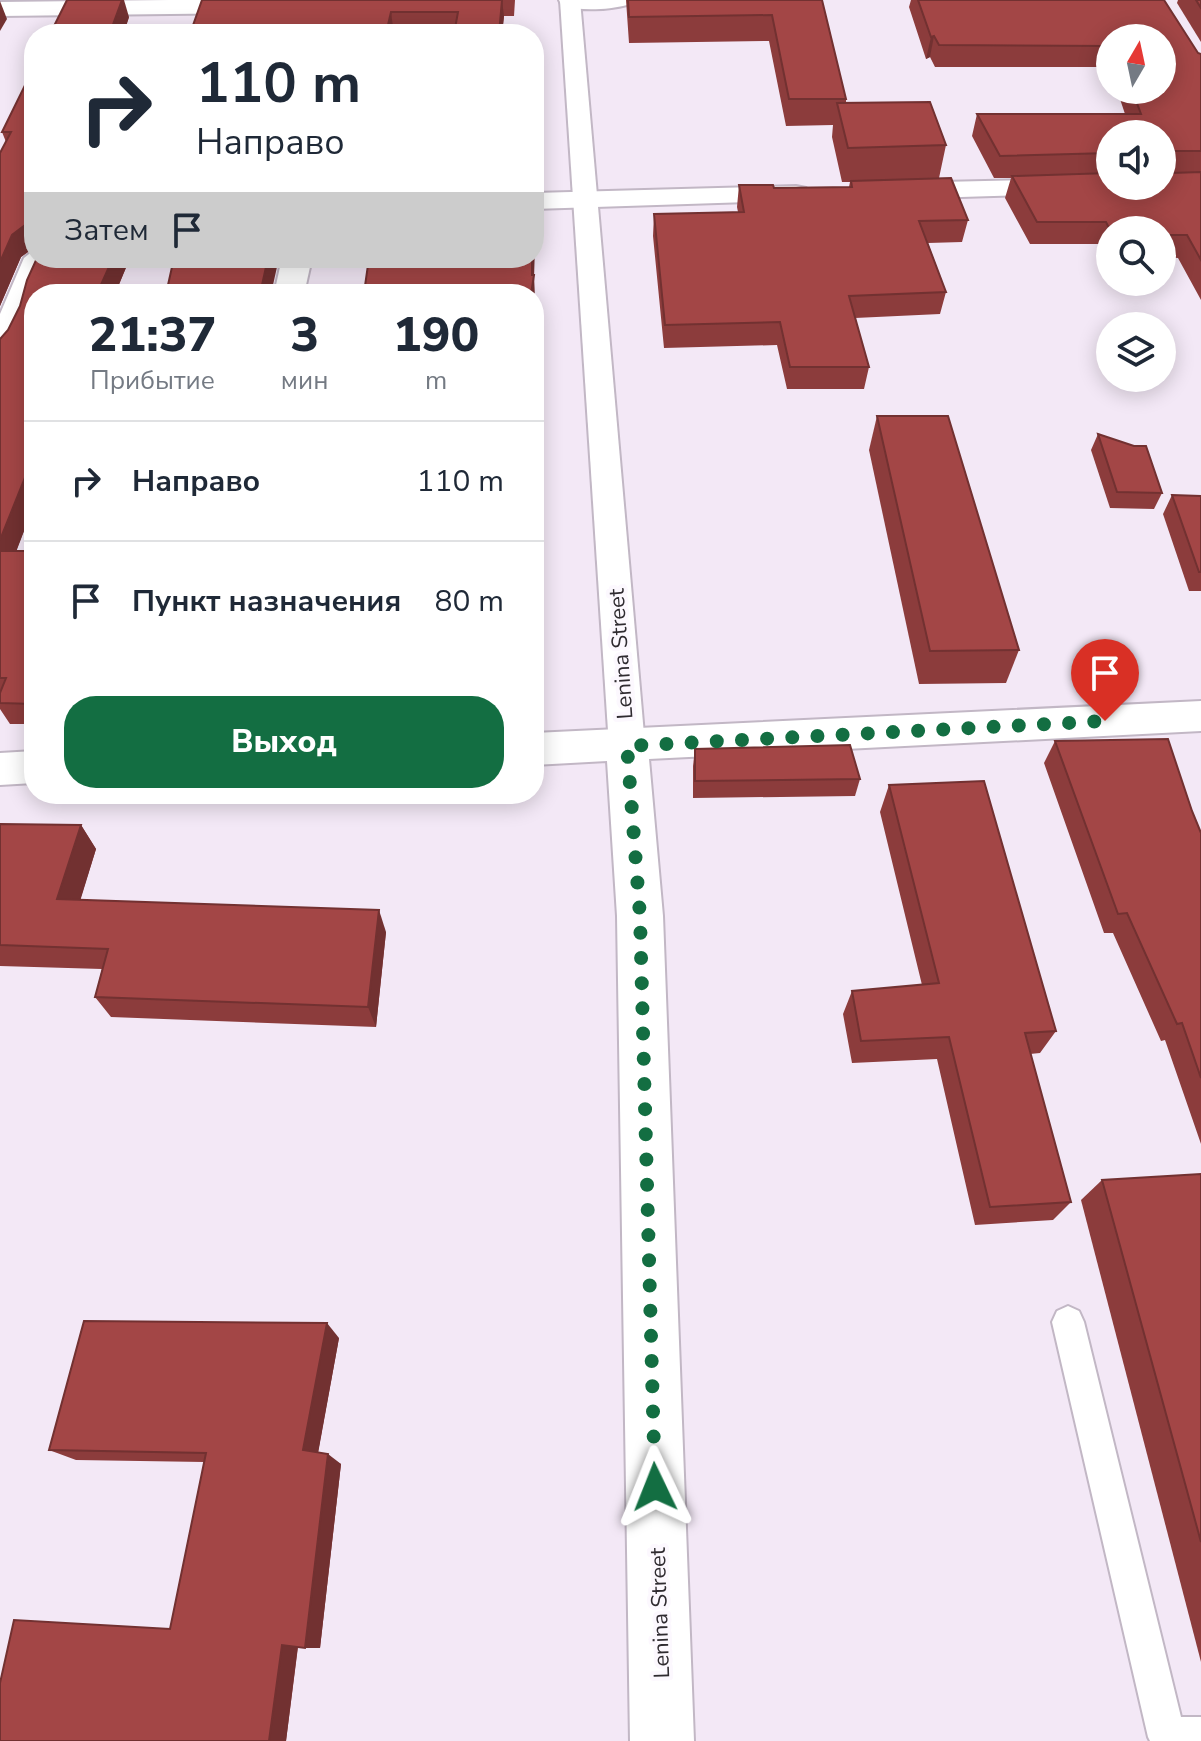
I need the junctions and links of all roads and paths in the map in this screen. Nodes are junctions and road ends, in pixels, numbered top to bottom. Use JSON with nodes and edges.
{"nodes":[{"id":1,"x":570,"y":0,"type":"edge"},
{"id":2,"x":619,"y":0,"type":"edge"},
{"id":3,"x":146,"y":4,"type":"edge"},
{"id":4,"x":287,"y":5,"type":"edge"},
{"id":5,"x":0,"y":9,"type":"edge"},
{"id":6,"x":137,"y":24,"type":"edge"},
{"id":7,"x":1096,"y":186,"type":"edge"},
{"id":8,"x":872,"y":192,"type":"edge"},
{"id":9,"x":824,"y":193,"type":"edge"},
{"id":10,"x":586,"y":200,"type":"junction"},
{"id":11,"x":544,"y":201,"type":"edge"},
{"id":12,"x":24,"y":294,"type":"edge"},
{"id":13,"x":0,"y":351,"type":"edge"},
{"id":14,"x":1201,"y":716,"type":"edge"},
{"id":15,"x":627,"y":746,"type":"junction"},
{"id":16,"x":544,"y":749,"type":"edge"},
{"id":17,"x":24,"y":768,"type":"edge"},
{"id":18,"x":0,"y":769,"type":"edge"},
{"id":19,"x":1068,"y":1322,"type":"dead end"},
{"id":20,"x":1201,"y":1736,"type":"edge"},
{"id":21,"x":662,"y":1741,"type":"edge"}],
"edges":[{"from":1,"to":2,"type":"street"},
{"from":1,"to":10,"type":"street","name":"Lenina Street"},
{"from":3,"to":4,"type":"street"},
{"from":3,"to":5,"type":"street"},
{"from":3,"to":6,"type":"street"},
{"from":7,"to":8,"type":"street"},
{"from":9,"to":10,"type":"street"},
{"from":10,"to":11,"type":"street"},
{"from":10,"to":15,"type":"street","name":"Lenina Street"},
{"from":12,"to":13,"type":"street"},
{"from":14,"to":15,"type":"street"},
{"from":15,"to":16,"type":"street"},
{"from":15,"to":21,"type":"street","name":"Lenina Street"},
{"from":17,"to":18,"type":"street"},
{"from":19,"to":20,"type":"lane"}]}
